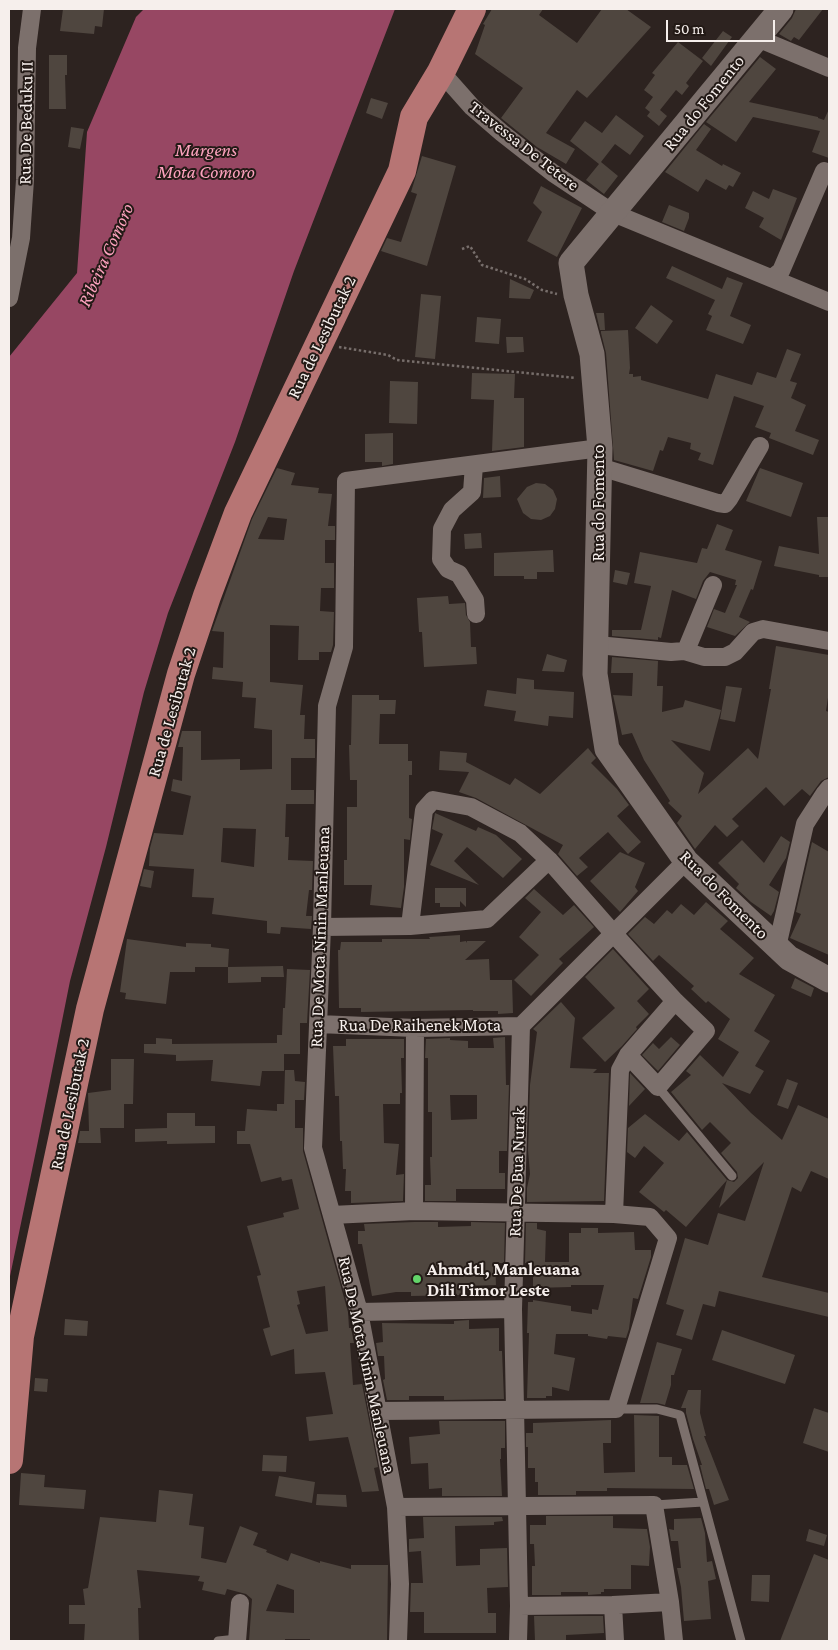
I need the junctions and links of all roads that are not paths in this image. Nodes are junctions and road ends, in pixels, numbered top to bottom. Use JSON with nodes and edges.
{"nodes":[{"id":1,"x":32,"y":9,"type":"edge"},
{"id":2,"x":472,"y":9,"type":"edge"},
{"id":3,"x":781,"y":9,"type":"edge"},
{"id":4,"x":757,"y":38,"type":"junction"},
{"id":5,"x":829,"y":68,"type":"edge"},
{"id":6,"x":441,"y":72,"type":"junction"},
{"id":7,"x":824,"y":171,"type":"dead end"},
{"id":8,"x":613,"y":213,"type":"junction"},
{"id":9,"x":15,"y":235,"type":"edge"},
{"id":10,"x":772,"y":278,"type":"junction"},
{"id":11,"x":9,"y":298,"type":"edge"},
{"id":12,"x":829,"y":302,"type":"edge"},
{"id":13,"x":760,"y":446,"type":"dead end"},
{"id":14,"x":600,"y":458,"type":"junction"},
{"id":15,"x":474,"y":465,"type":"junction"},
{"id":16,"x":713,"y":585,"type":"dead end"},
{"id":17,"x":476,"y":614,"type":"dead end"},
{"id":18,"x":829,"y":641,"type":"edge"},
{"id":19,"x":597,"y":644,"type":"junction"},
{"id":20,"x":684,"y":651,"type":"junction"},
{"id":21,"x":829,"y":788,"type":"edge"},
{"id":22,"x":549,"y":860,"type":"junction"},
{"id":23,"x":686,"y":861,"type":"junction"},
{"id":24,"x":410,"y":926,"type":"junction"},
{"id":25,"x":322,"y":927,"type":"junction"},
{"id":26,"x":613,"y":933,"type":"junction"},
{"id":27,"x":777,"y":947,"type":"junction"},
{"id":28,"x":829,"y":980,"type":"edge"},
{"id":29,"x":675,"y":1001,"type":"junction"},
{"id":30,"x":318,"y":1024,"type":"junction"},
{"id":31,"x":521,"y":1026,"type":"junction"},
{"id":32,"x":416,"y":1028,"type":"junction"},
{"id":33,"x":628,"y":1055,"type":"junction"},
{"id":34,"x":658,"y":1087,"type":"junction"},
{"id":35,"x":732,"y":1176,"type":"dead end"},
{"id":36,"x":414,"y":1211,"type":"junction"},
{"id":37,"x":516,"y":1212,"type":"junction"},
{"id":38,"x":614,"y":1214,"type":"junction"},
{"id":39,"x":332,"y":1215,"type":"junction"},
{"id":40,"x":513,"y":1309,"type":"junction"},
{"id":41,"x":359,"y":1312,"type":"junction"},
{"id":42,"x":616,"y":1409,"type":"junction"},
{"id":43,"x":378,"y":1410,"type":"junction"},
{"id":44,"x":514,"y":1410,"type":"junction"},
{"id":45,"x":9,"y":1460,"type":"edge"},
{"id":46,"x":703,"y":1502,"type":"junction"},
{"id":47,"x":516,"y":1505,"type":"junction"},
{"id":48,"x":654,"y":1505,"type":"junction"},
{"id":49,"x":396,"y":1507,"type":"junction"},
{"id":50,"x":670,"y":1602,"type":"junction"},
{"id":51,"x":240,"y":1603,"type":"dead end"},
{"id":52,"x":519,"y":1606,"type":"junction"},
{"id":53,"x":613,"y":1606,"type":"junction"},
{"id":54,"x":237,"y":1640,"type":"edge"},
{"id":55,"x":218,"y":1641,"type":"edge"},
{"id":56,"x":398,"y":1641,"type":"edge"},
{"id":57,"x":518,"y":1641,"type":"edge"},
{"id":58,"x":615,"y":1641,"type":"edge"},
{"id":59,"x":674,"y":1641,"type":"edge"},
{"id":60,"x":741,"y":1641,"type":"edge"}],
"edges":[{"from":1,"to":9,"type":"street","name":"Rua De Beduku II"},
{"from":2,"to":6,"type":"main road","name":"Rua de Lesibutak 2"},
{"from":3,"to":4,"type":"street","name":"Rua do Fomento"},
{"from":4,"to":5,"type":"street"},
{"from":4,"to":8,"type":"street","name":"Rua do Fomento"},
{"from":6,"to":8,"type":"street","name":"Travessa De Tetere"},
{"from":6,"to":45,"type":"main road","name":"Rua de Lesibutak 2"},
{"from":7,"to":10,"type":"street"},
{"from":8,"to":10,"type":"street","name":"Travessa De Tetere"},
{"from":8,"to":14,"type":"street","name":"Rua do Fomento"},
{"from":9,"to":11,"type":"street","name":"Rua De Beduku II"},
{"from":10,"to":12,"type":"street","name":"Travessa De Tetere"},
{"from":13,"to":14,"type":"street"},
{"from":14,"to":15,"type":"street","name":"Rua De Mota Ninin Manleuana"},
{"from":14,"to":19,"type":"street","name":"Rua do Fomento"},
{"from":15,"to":17,"type":"street"},
{"from":15,"to":25,"type":"street","name":"Rua De Mota Ninin Manleuana"},
{"from":16,"to":20,"type":"street"},
{"from":18,"to":20,"type":"street"},
{"from":19,"to":20,"type":"street"},
{"from":19,"to":23,"type":"street","name":"Rua do Fomento"},
{"from":21,"to":27,"type":"street"},
{"from":22,"to":24,"type":"street"},
{"from":22,"to":24,"type":"street"},
{"from":22,"to":26,"type":"street"},
{"from":23,"to":26,"type":"street"},
{"from":23,"to":27,"type":"street","name":"Rua do Fomento"},
{"from":24,"to":25,"type":"street"},
{"from":25,"to":30,"type":"street","name":"Rua De Mota Ninin Manleuana"},
{"from":26,"to":29,"type":"street"},
{"from":26,"to":31,"type":"street"},
{"from":27,"to":28,"type":"street","name":"Rua do Fomento"},
{"from":29,"to":33,"type":"street"},
{"from":29,"to":34,"type":"street"},
{"from":30,"to":32,"type":"street","name":"Rua De Raihenek Mota"},
{"from":30,"to":39,"type":"street","name":"Rua De Mota Ninin Manleuana"},
{"from":31,"to":32,"type":"street","name":"Rua De Raihenek Mota"},
{"from":31,"to":37,"type":"street","name":"Rua De Bua Nurak"},
{"from":32,"to":36,"type":"street"},
{"from":33,"to":34,"type":"street"},
{"from":33,"to":38,"type":"street"},
{"from":34,"to":35,"type":"lane"},
{"from":36,"to":37,"type":"street"},
{"from":36,"to":39,"type":"street"},
{"from":37,"to":38,"type":"street"},
{"from":37,"to":40,"type":"street","name":"Rua De Bua Nurak"},
{"from":38,"to":42,"type":"street"},
{"from":39,"to":41,"type":"street","name":"Rua De Mota Ninin Manleuana"},
{"from":40,"to":41,"type":"street"},
{"from":40,"to":44,"type":"street","name":"Rua De Bua Nurak"},
{"from":41,"to":43,"type":"street","name":"Rua De Mota Ninin Manleuana"},
{"from":42,"to":44,"type":"street"},
{"from":42,"to":46,"type":"lane"},
{"from":43,"to":44,"type":"street"},
{"from":43,"to":49,"type":"street","name":"Rua De Mota Ninin Manleuana"},
{"from":44,"to":47,"type":"street","name":"Rua De Bua Nurak"},
{"from":46,"to":48,"type":"lane"},
{"from":46,"to":60,"type":"lane"},
{"from":47,"to":48,"type":"street"},
{"from":47,"to":49,"type":"street"},
{"from":47,"to":52,"type":"street","name":"Rua De Bua Nurak"},
{"from":48,"to":50,"type":"street"},
{"from":49,"to":56,"type":"street","name":"Rua De Mota Ninin Manleuana"},
{"from":50,"to":53,"type":"street"},
{"from":50,"to":59,"type":"street"},
{"from":51,"to":54,"type":"street"},
{"from":52,"to":53,"type":"street"},
{"from":52,"to":57,"type":"street","name":"Rua De Bua Nurak"},
{"from":53,"to":58,"type":"street"},
{"from":54,"to":55,"type":"lane"}]}
